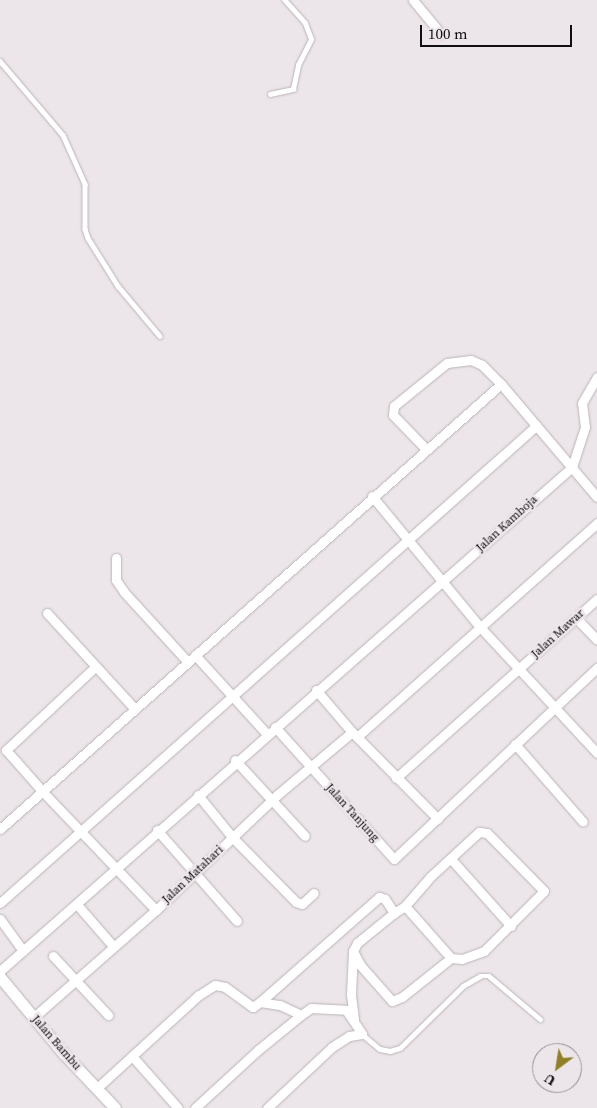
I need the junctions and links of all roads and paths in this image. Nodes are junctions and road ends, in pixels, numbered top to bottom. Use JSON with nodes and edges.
{"nodes":[{"id":1,"x":284,"y":0,"type":"edge"},
{"id":2,"x":413,"y":0,"type":"edge"},
{"id":3,"x":441,"y":34,"type":"dead end"},
{"id":4,"x":0,"y":61,"type":"edge"},
{"id":5,"x":270,"y":94,"type":"dead end"},
{"id":6,"x":160,"y":336,"type":"dead end"},
{"id":7,"x":597,"y":377,"type":"edge"},
{"id":8,"x":501,"y":384,"type":"junction"},
{"id":9,"x":536,"y":426,"type":"junction"},
{"id":10,"x":426,"y":449,"type":"junction"},
{"id":11,"x":572,"y":466,"type":"junction"},
{"id":12,"x":372,"y":496,"type":"junction"},
{"id":13,"x":597,"y":497,"type":"edge"},
{"id":14,"x":597,"y":524,"type":"edge"},
{"id":15,"x":407,"y":538,"type":"junction"},
{"id":16,"x":116,"y":558,"type":"dead end"},
{"id":17,"x":443,"y":582,"type":"junction"},
{"id":18,"x":597,"y":599,"type":"edge"},
{"id":19,"x":47,"y":613,"type":"dead end"},
{"id":20,"x":576,"y":618,"type":"junction"},
{"id":21,"x":480,"y":627,"type":"junction"},
{"id":22,"x":597,"y":640,"type":"edge"},
{"id":23,"x":195,"y":655,"type":"junction"},
{"id":24,"x":187,"y":661,"type":"junction"},
{"id":25,"x":95,"y":667,"type":"junction"},
{"id":26,"x":597,"y":668,"type":"edge"},
{"id":27,"x":520,"y":669,"type":"junction"},
{"id":28,"x":316,"y":690,"type":"junction"},
{"id":29,"x":231,"y":695,"type":"junction"},
{"id":30,"x":555,"y":706,"type":"junction"},
{"id":31,"x":133,"y":707,"type":"junction"},
{"id":32,"x":275,"y":727,"type":"junction"},
{"id":33,"x":267,"y":734,"type":"junction"},
{"id":34,"x":354,"y":734,"type":"junction"},
{"id":35,"x":593,"y":742,"type":"edge"},
{"id":36,"x":515,"y":744,"type":"junction"},
{"id":37,"x":597,"y":753,"type":"edge"},
{"id":38,"x":235,"y":760,"type":"junction"},
{"id":39,"x":311,"y":767,"type":"junction"},
{"id":40,"x":396,"y":778,"type":"junction"},
{"id":41,"x":44,"y":793,"type":"junction"},
{"id":42,"x":198,"y":795,"type":"junction"},
{"id":43,"x":271,"y":801,"type":"junction"},
{"id":44,"x":438,"y":819,"type":"junction"},
{"id":45,"x":583,"y":822,"type":"dead end"},
{"id":46,"x":0,"y":829,"type":"edge"},
{"id":47,"x":157,"y":830,"type":"junction"},
{"id":48,"x":82,"y":833,"type":"junction"},
{"id":49,"x":305,"y":836,"type":"dead end"},
{"id":50,"x":233,"y":838,"type":"junction"},
{"id":51,"x":451,"y":859,"type":"junction"},
{"id":52,"x":117,"y":871,"type":"junction"},
{"id":53,"x":196,"y":872,"type":"junction"},
{"id":54,"x":314,"y":893,"type":"dead end"},
{"id":55,"x":0,"y":903,"type":"edge"},
{"id":56,"x":406,"y":906,"type":"junction"},
{"id":57,"x":80,"y":908,"type":"dead end"},
{"id":58,"x":156,"y":910,"type":"junction"},
{"id":59,"x":394,"y":913,"type":"junction"},
{"id":60,"x":0,"y":920,"type":"edge"},
{"id":61,"x":237,"y":921,"type":"dead end"},
{"id":62,"x":511,"y":926,"type":"junction"},
{"id":63,"x":113,"y":946,"type":"junction"},
{"id":64,"x":353,"y":950,"type":"junction"},
{"id":65,"x":23,"y":951,"type":"junction"},
{"id":66,"x":53,"y":956,"type":"dead end"},
{"id":67,"x":450,"y":958,"type":"junction"},
{"id":68,"x":0,"y":971,"type":"edge"},
{"id":69,"x":0,"y":977,"type":"edge"},
{"id":70,"x":76,"y":980,"type":"junction"},
{"id":71,"x":260,"y":1002,"type":"junction"},
{"id":72,"x":108,"y":1015,"type":"dead end"},
{"id":73,"x":301,"y":1015,"type":"junction"},
{"id":74,"x":34,"y":1018,"type":"junction"},
{"id":75,"x":354,"y":1019,"type":"junction"},
{"id":76,"x":540,"y":1019,"type":"dead end"},
{"id":77,"x":362,"y":1034,"type":"junction"},
{"id":78,"x":132,"y":1056,"type":"junction"},
{"id":79,"x":97,"y":1088,"type":"junction"},
{"id":80,"x":115,"y":1108,"type":"edge"},
{"id":81,"x":178,"y":1108,"type":"edge"},
{"id":82,"x":196,"y":1108,"type":"edge"},
{"id":83,"x":268,"y":1108,"type":"edge"}],
"edges":[{"from":1,"to":5,"type":"lane"},
{"from":2,"to":3,"type":"street"},
{"from":4,"to":6,"type":"lane"},
{"from":7,"to":11,"type":"street"},
{"from":8,"to":9,"type":"street"},
{"from":8,"to":10,"type":"street"},
{"from":8,"to":10,"type":"street"},
{"from":9,"to":11,"type":"street"},
{"from":9,"to":15,"type":"street"},
{"from":10,"to":12,"type":"street"},
{"from":11,"to":13,"type":"street"},
{"from":11,"to":17,"type":"street","name":"Jalan Kamboja"},
{"from":12,"to":15,"type":"street"},
{"from":12,"to":23,"type":"street"},
{"from":14,"to":21,"type":"street","name":"Jalan Matahari"},
{"from":15,"to":17,"type":"street"},
{"from":15,"to":29,"type":"street"},
{"from":16,"to":24,"type":"street"},
{"from":17,"to":21,"type":"street"},
{"from":17,"to":28,"type":"street","name":"Jalan Kamboja"},
{"from":18,"to":20,"type":"street","name":"Jalan Mawar"},
{"from":19,"to":25,"type":"street"},
{"from":20,"to":22,"type":"street"},
{"from":20,"to":27,"type":"street","name":"Jalan Mawar"},
{"from":21,"to":27,"type":"street"},
{"from":21,"to":34,"type":"street","name":"Jalan Matahari"},
{"from":23,"to":24,"type":"street"},
{"from":23,"to":29,"type":"street"},
{"from":24,"to":31,"type":"street"},
{"from":25,"to":31,"type":"street"},
{"from":25,"to":41,"type":"street"},
{"from":26,"to":30,"type":"street"},
{"from":27,"to":30,"type":"street"},
{"from":27,"to":40,"type":"street","name":"Jalan Mawar"},
{"from":28,"to":32,"type":"street","name":"Jalan Kamboja"},
{"from":28,"to":34,"type":"street"},
{"from":29,"to":33,"type":"street"},
{"from":29,"to":48,"type":"street"},
{"from":30,"to":35,"type":"street"},
{"from":30,"to":36,"type":"street"},
{"from":31,"to":41,"type":"street"},
{"from":32,"to":33,"type":"street","name":"Jalan Kamboja"},
{"from":32,"to":39,"type":"street","name":"Jalan Tanjung"},
{"from":33,"to":38,"type":"street","name":"Jalan Kamboja"},
{"from":34,"to":39,"type":"street","name":"Jalan Matahari"},
{"from":34,"to":40,"type":"street"},
{"from":35,"to":37,"type":"street"},
{"from":36,"to":44,"type":"street"},
{"from":36,"to":45,"type":"street"},
{"from":38,"to":42,"type":"street","name":"Jalan Kamboja"},
{"from":38,"to":43,"type":"street"},
{"from":39,"to":43,"type":"street","name":"Jalan Matahari"},
{"from":39,"to":44,"type":"street","name":"Jalan Tanjung"},
{"from":40,"to":44,"type":"street"},
{"from":41,"to":46,"type":"street"},
{"from":41,"to":48,"type":"street"},
{"from":42,"to":47,"type":"street","name":"Jalan Kamboja"},
{"from":42,"to":50,"type":"street"},
{"from":43,"to":49,"type":"street"},
{"from":43,"to":50,"type":"street","name":"Jalan Matahari"},
{"from":47,"to":52,"type":"street","name":"Jalan Kamboja"},
{"from":47,"to":53,"type":"street"},
{"from":48,"to":52,"type":"street"},
{"from":48,"to":55,"type":"street"},
{"from":50,"to":53,"type":"street","name":"Jalan Matahari"},
{"from":50,"to":54,"type":"street"},
{"from":51,"to":56,"type":"street"},
{"from":51,"to":62,"type":"street"},
{"from":51,"to":62,"type":"street"},
{"from":52,"to":58,"type":"street"},
{"from":52,"to":65,"type":"street","name":"Jalan Kamboja"},
{"from":53,"to":58,"type":"street","name":"Jalan Matahari"},
{"from":53,"to":61,"type":"street"},
{"from":56,"to":59,"type":"street"},
{"from":56,"to":67,"type":"street"},
{"from":57,"to":63,"type":"street"},
{"from":58,"to":63,"type":"street","name":"Jalan Matahari"},
{"from":59,"to":64,"type":"street"},
{"from":59,"to":71,"type":"street"},
{"from":60,"to":65,"type":"street"},
{"from":62,"to":67,"type":"street"},
{"from":63,"to":70,"type":"street","name":"Jalan Matahari"},
{"from":64,"to":67,"type":"street"},
{"from":64,"to":75,"type":"street"},
{"from":65,"to":68,"type":"street","name":"Jalan Kamboja"},
{"from":66,"to":70,"type":"street"},
{"from":69,"to":74,"type":"street","name":"Jalan Bambu"},
{"from":70,"to":72,"type":"street"},
{"from":70,"to":74,"type":"street","name":"Jalan Matahari"},
{"from":71,"to":73,"type":"street"},
{"from":71,"to":78,"type":"street"},
{"from":73,"to":75,"type":"street"},
{"from":73,"to":82,"type":"street"},
{"from":74,"to":79,"type":"street","name":"Jalan Bambu"},
{"from":75,"to":77,"type":"street"},
{"from":76,"to":77,"type":"lane"},
{"from":77,"to":83,"type":"street"},
{"from":78,"to":79,"type":"street"},
{"from":78,"to":81,"type":"street"},
{"from":79,"to":80,"type":"street","name":"Jalan Bambu"}]}
